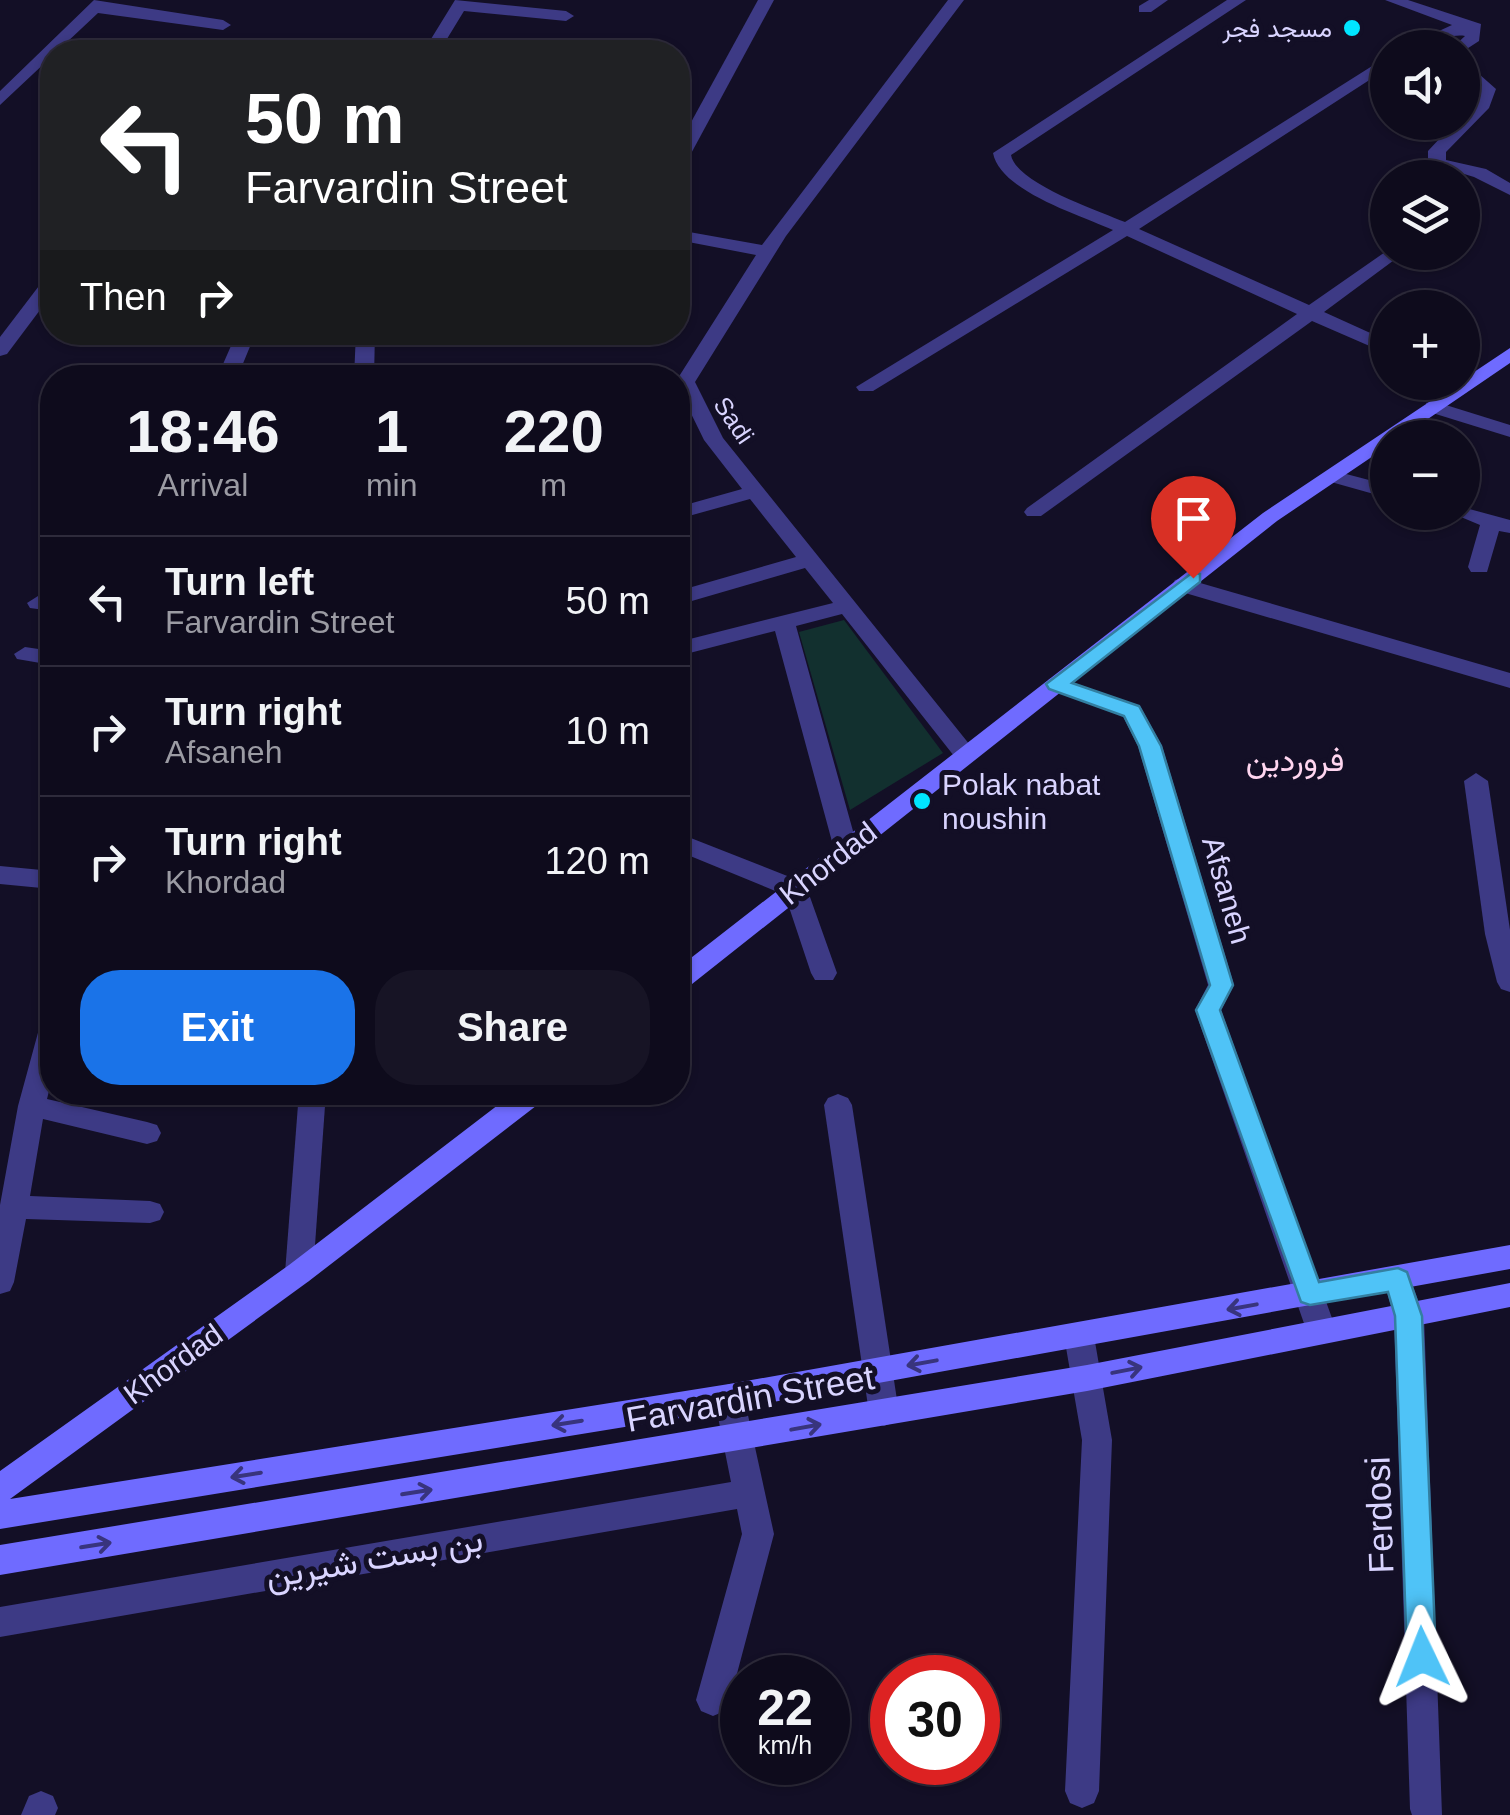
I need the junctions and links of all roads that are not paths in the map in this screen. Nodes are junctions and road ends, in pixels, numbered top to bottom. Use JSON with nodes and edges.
{"nodes":[{"id":1,"x":766,"y":0,"type":"edge"},
{"id":2,"x":956,"y":0,"type":"edge"},
{"id":3,"x":1209,"y":0,"type":"edge"},
{"id":4,"x":1393,"y":0,"type":"edge"},
{"id":5,"x":461,"y":3,"type":"edge"},
{"id":6,"x":99,"y":4,"type":"edge"},
{"id":7,"x":1233,"y":4,"type":"edge"},
{"id":8,"x":566,"y":16,"type":"dead end"},
{"id":9,"x":223,"y":25,"type":"dead end"},
{"id":10,"x":1474,"y":30,"type":"edge"},
{"id":11,"x":65,"y":40,"type":"edge"},
{"id":12,"x":439,"y":40,"type":"edge"},
{"id":13,"x":40,"y":64,"type":"edge"},
{"id":14,"x":0,"y":71,"type":"edge"},
{"id":15,"x":1370,"y":73,"type":"edge"},
{"id":16,"x":27,"y":75,"type":"junction"},
{"id":17,"x":1480,"y":81,"type":"edge"},
{"id":18,"x":1488,"y":88,"type":"junction"},
{"id":19,"x":0,"y":100,"type":"edge"},
{"id":20,"x":1510,"y":100,"type":"edge"},
{"id":21,"x":690,"y":139,"type":"edge"},
{"id":22,"x":1510,"y":190,"type":"edge"},
{"id":23,"x":1126,"y":230,"type":"junction"},
{"id":24,"x":690,"y":237,"type":"edge"},
{"id":25,"x":768,"y":252,"type":"junction"},
{"id":26,"x":1371,"y":270,"type":"edge"},
{"id":27,"x":40,"y":298,"type":"edge"},
{"id":28,"x":1310,"y":313,"type":"junction"},
{"id":29,"x":1370,"y":340,"type":"edge"},
{"id":30,"x":0,"y":350,"type":"edge"},
{"id":31,"x":1510,"y":354,"type":"edge"},
{"id":32,"x":690,"y":372,"type":"edge"},
{"id":33,"x":1480,"y":373,"type":"edge"},
{"id":34,"x":866,"y":387,"type":"dead end"},
{"id":35,"x":1441,"y":400,"type":"edge"},
{"id":36,"x":1432,"y":407,"type":"junction"},
{"id":37,"x":690,"y":412,"type":"edge"},
{"id":38,"x":1510,"y":432,"type":"edge"},
{"id":39,"x":1331,"y":476,"type":"junction"},
{"id":40,"x":1370,"y":487,"type":"edge"},
{"id":41,"x":756,"y":491,"type":"junction"},
{"id":42,"x":690,"y":510,"type":"edge"},
{"id":43,"x":1034,"y":512,"type":"dead end"},
{"id":44,"x":1500,"y":524,"type":"edge"},
{"id":45,"x":811,"y":559,"type":"junction"},
{"id":46,"x":1479,"y":567,"type":"dead end"},
{"id":47,"x":1183,"y":585,"type":"junction"},
{"id":48,"x":690,"y":594,"type":"edge"},
{"id":49,"x":848,"y":606,"type":"junction"},
{"id":50,"x":784,"y":622,"type":"junction"},
{"id":51,"x":690,"y":646,"type":"edge"},
{"id":52,"x":25,"y":654,"type":"dead end"},
{"id":53,"x":40,"y":656,"type":"edge"},
{"id":54,"x":1510,"y":682,"type":"edge"},
{"id":55,"x":1056,"y":684,"type":"junction"},
{"id":56,"x":966,"y":756,"type":"junction"},
{"id":57,"x":1476,"y":781,"type":"dead end"},
{"id":58,"x":690,"y":847,"type":"edge"},
{"id":59,"x":846,"y":849,"type":"junction"},
{"id":60,"x":0,"y":875,"type":"edge"},
{"id":61,"x":40,"y":879,"type":"edge"},
{"id":62,"x":796,"y":889,"type":"junction"},
{"id":63,"x":690,"y":972,"type":"edge"},
{"id":64,"x":824,"y":973,"type":"dead end"},
{"id":65,"x":1510,"y":982,"type":"edge"},
{"id":66,"x":40,"y":1075,"type":"edge"},
{"id":67,"x":312,"y":1105,"type":"edge"},
{"id":68,"x":518,"y":1105,"type":"edge"},
{"id":69,"x":838,"y":1105,"type":"dead end"},
{"id":70,"x":32,"y":1106,"type":"junction"},
{"id":71,"x":148,"y":1134,"type":"dead end"},
{"id":72,"x":14,"y":1207,"type":"junction"},
{"id":73,"x":150,"y":1212,"type":"dead end"},
{"id":74,"x":1510,"y":1258,"type":"edge"},
{"id":75,"x":300,"y":1273,"type":"junction"},
{"id":76,"x":1398,"y":1279,"type":"junction"},
{"id":77,"x":0,"y":1282,"type":"edge"},
{"id":78,"x":1310,"y":1294,"type":"junction"},
{"id":79,"x":1510,"y":1295,"type":"edge"},
{"id":80,"x":1409,"y":1316,"type":"junction"},
{"id":81,"x":1322,"y":1332,"type":"junction"},
{"id":82,"x":1079,"y":1336,"type":"junction"},
{"id":83,"x":878,"y":1370,"type":"junction"},
{"id":84,"x":1087,"y":1378,"type":"junction"},
{"id":85,"x":729,"y":1396,"type":"junction"},
{"id":86,"x":884,"y":1413,"type":"junction"},
{"id":87,"x":738,"y":1439,"type":"junction"},
{"id":88,"x":0,"y":1490,"type":"edge"},
{"id":89,"x":748,"y":1493,"type":"junction"},
{"id":90,"x":0,"y":1515,"type":"edge"},
{"id":91,"x":0,"y":1560,"type":"edge"},
{"id":92,"x":0,"y":1622,"type":"edge"},
{"id":93,"x":714,"y":1700,"type":"dead end"},
{"id":94,"x":1082,"y":1792,"type":"dead end"},
{"id":95,"x":1427,"y":1809,"type":"dead end"}],
"edges":[{"from":1,"to":21,"type":"street"},
{"from":2,"to":25,"type":"street","name":"Sadi"},
{"from":3,"to":7,"type":"street"},
{"from":4,"to":10,"type":"street"},
{"from":5,"to":8,"type":"street"},
{"from":5,"to":12,"type":"street"},
{"from":6,"to":9,"type":"street"},
{"from":6,"to":11,"type":"street"},
{"from":7,"to":23,"type":"street"},
{"from":13,"to":16,"type":"street"},
{"from":14,"to":16,"type":"street"},
{"from":15,"to":23,"type":"street"},
{"from":16,"to":19,"type":"street"},
{"from":17,"to":18,"type":"street"},
{"from":18,"to":20,"type":"street"},
{"from":18,"to":22,"type":"street"},
{"from":23,"to":28,"type":"street"},
{"from":23,"to":34,"type":"street"},
{"from":24,"to":25,"type":"street"},
{"from":25,"to":32,"type":"street","name":"Sadi"},
{"from":26,"to":28,"type":"street"},
{"from":27,"to":30,"type":"street"},
{"from":28,"to":29,"type":"street"},
{"from":28,"to":43,"type":"street"},
{"from":31,"to":33,"type":"main road","name":"Khordad"},
{"from":35,"to":36,"type":"main road","name":"Khordad"},
{"from":36,"to":38,"type":"street"},
{"from":36,"to":39,"type":"main road","name":"Khordad"},
{"from":37,"to":41,"type":"street","name":"Sadi"},
{"from":39,"to":40,"type":"street"},
{"from":39,"to":47,"type":"main road","name":"Khordad"},
{"from":41,"to":42,"type":"street"},
{"from":41,"to":45,"type":"street","name":"Sadi"},
{"from":44,"to":46,"type":"street"},
{"from":45,"to":48,"type":"street"},
{"from":45,"to":49,"type":"street","name":"Sadi"},
{"from":47,"to":54,"type":"street"},
{"from":47,"to":55,"type":"main road","name":"Khordad"},
{"from":49,"to":50,"type":"street"},
{"from":49,"to":56,"type":"street","name":"Sadi"},
{"from":50,"to":51,"type":"street"},
{"from":50,"to":59,"type":"street"},
{"from":52,"to":53,"type":"street"},
{"from":55,"to":56,"type":"main road","name":"Khordad"},
{"from":55,"to":78,"type":"street","name":"Afsaneh"},
{"from":56,"to":59,"type":"main road","name":"Khordad"},
{"from":57,"to":65,"type":"street"},
{"from":58,"to":62,"type":"street"},
{"from":59,"to":62,"type":"main road","name":"Khordad"},
{"from":60,"to":61,"type":"street"},
{"from":62,"to":63,"type":"main road","name":"Khordad"},
{"from":62,"to":64,"type":"street"},
{"from":66,"to":70,"type":"street"},
{"from":67,"to":75,"type":"street"},
{"from":68,"to":75,"type":"main road","name":"Khordad"},
{"from":69,"to":83,"type":"street"},
{"from":70,"to":71,"type":"street"},
{"from":70,"to":72,"type":"street"},
{"from":72,"to":73,"type":"street"},
{"from":72,"to":77,"type":"street"},
{"from":74,"to":76,"type":"main road","name":"Farvardin Street"},
{"from":75,"to":88,"type":"main road","name":"Khordad"},
{"from":76,"to":78,"type":"main road","name":"Farvardin Street"},
{"from":76,"to":80,"type":"street","name":"Ferdosi"},
{"from":78,"to":81,"type":"street","name":"Afsaneh"},
{"from":78,"to":82,"type":"main road","name":"Farvardin Street","one_way":true},
{"from":79,"to":80,"type":"main road","name":"Farvardin Street"},
{"from":80,"to":81,"type":"main road","name":"Farvardin Street"},
{"from":80,"to":95,"type":"street","name":"Ferdosi"},
{"from":84,"to":81,"type":"main road","name":"Farvardin Street","one_way":true},
{"from":82,"to":83,"type":"main road","name":"Farvardin Street","one_way":true},
{"from":82,"to":84,"type":"street"},
{"from":83,"to":85,"type":"main road","name":"Farvardin Street"},
{"from":83,"to":86,"type":"street"},
{"from":84,"to":86,"type":"main road","name":"Farvardin Street"},
{"from":84,"to":94,"type":"street"},
{"from":85,"to":87,"type":"street"},
{"from":85,"to":90,"type":"main road","name":"Farvardin Street","one_way":true},
{"from":87,"to":86,"type":"main road","name":"Farvardin Street","one_way":true},
{"from":87,"to":89,"type":"street"},
{"from":91,"to":87,"type":"main road","name":"Farvardin Street","one_way":true},
{"from":89,"to":92,"type":"street","name":"بن بست شیرین"},
{"from":89,"to":93,"type":"street"}]}
